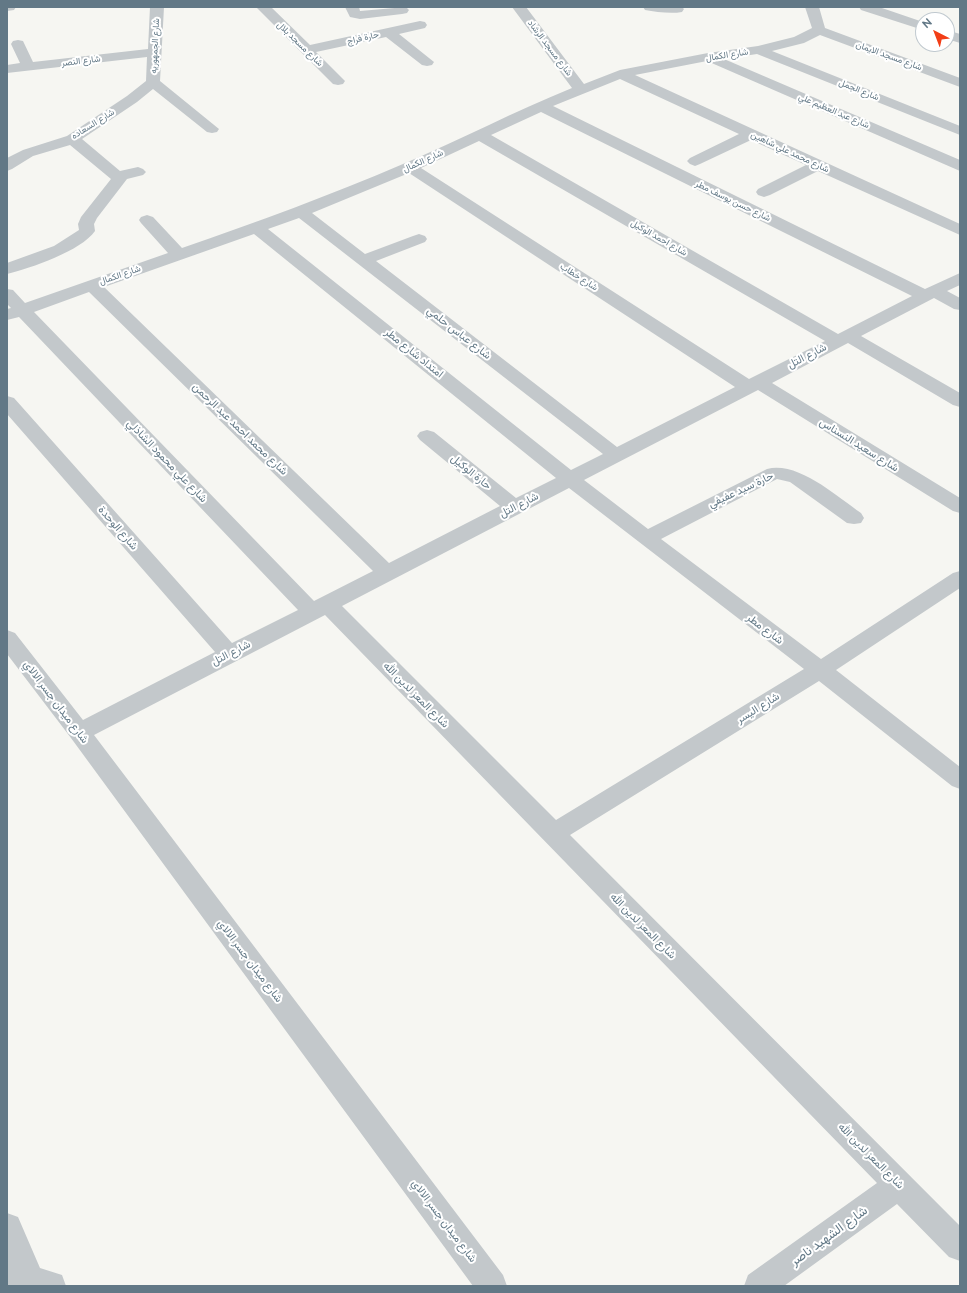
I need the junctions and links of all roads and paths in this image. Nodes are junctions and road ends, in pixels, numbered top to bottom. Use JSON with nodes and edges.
{"nodes":[{"id":1,"x":158,"y":7,"type":"edge"},
{"id":2,"x":263,"y":7,"type":"edge"},
{"id":3,"x":352,"y":7,"type":"edge"},
{"id":4,"x":519,"y":7,"type":"edge"},
{"id":5,"x":650,"y":7,"type":"edge"},
{"id":6,"x":812,"y":7,"type":"edge"},
{"id":7,"x":866,"y":7,"type":"edge"},
{"id":8,"x":677,"y":9,"type":"dead end"},
{"id":9,"x":402,"y":10,"type":"dead end"},
{"id":10,"x":915,"y":23,"type":"edge"},
{"id":11,"x":420,"y":25,"type":"dead end"},
{"id":12,"x":819,"y":30,"type":"junction"},
{"id":13,"x":389,"y":32,"type":"junction"},
{"id":14,"x":18,"y":44,"type":"dead end"},
{"id":15,"x":307,"y":50,"type":"junction"},
{"id":16,"x":758,"y":50,"type":"junction"},
{"id":17,"x":154,"y":52,"type":"junction"},
{"id":18,"x":708,"y":57,"type":"junction"},
{"id":19,"x":427,"y":62,"type":"dead end"},
{"id":20,"x":29,"y":67,"type":"junction"},
{"id":21,"x":7,"y":69,"type":"edge"},
{"id":22,"x":620,"y":74,"type":"junction"},
{"id":23,"x":338,"y":81,"type":"dead end"},
{"id":24,"x":153,"y":82,"type":"junction"},
{"id":25,"x":960,"y":82,"type":"edge"},
{"id":26,"x":581,"y":90,"type":"junction"},
{"id":27,"x":541,"y":106,"type":"junction"},
{"id":28,"x":212,"y":129,"type":"dead end"},
{"id":29,"x":960,"y":131,"type":"edge"},
{"id":30,"x":752,"y":134,"type":"junction"},
{"id":31,"x":480,"y":135,"type":"junction"},
{"id":32,"x":72,"y":138,"type":"junction"},
{"id":33,"x":10,"y":158,"type":"edge"},
{"id":34,"x":695,"y":161,"type":"dead end"},
{"id":35,"x":818,"y":165,"type":"junction"},
{"id":36,"x":960,"y":166,"type":"edge"},
{"id":37,"x":410,"y":167,"type":"junction"},
{"id":38,"x":764,"y":192,"type":"dead end"},
{"id":39,"x":301,"y":212,"type":"junction"},
{"id":40,"x":146,"y":220,"type":"dead end"},
{"id":41,"x":257,"y":228,"type":"junction"},
{"id":42,"x":960,"y":230,"type":"edge"},
{"id":43,"x":419,"y":240,"type":"dead end"},
{"id":44,"x":178,"y":255,"type":"junction"},
{"id":45,"x":364,"y":260,"type":"junction"},
{"id":46,"x":7,"y":269,"type":"edge"},
{"id":47,"x":960,"y":278,"type":"edge"},
{"id":48,"x":92,"y":285,"type":"junction"},
{"id":49,"x":7,"y":294,"type":"edge"},
{"id":50,"x":930,"y":294,"type":"junction"},
{"id":51,"x":960,"y":305,"type":"edge"},
{"id":52,"x":14,"y":313,"type":"edge"},
{"id":53,"x":843,"y":338,"type":"junction"},
{"id":54,"x":753,"y":384,"type":"junction"},
{"id":55,"x":7,"y":402,"type":"edge"},
{"id":56,"x":960,"y":402,"type":"edge"},
{"id":57,"x":427,"y":436,"type":"dead end"},
{"id":58,"x":616,"y":455,"type":"junction"},
{"id":59,"x":570,"y":479,"type":"junction"},
{"id":60,"x":960,"y":507,"type":"edge"},
{"id":61,"x":514,"y":508,"type":"junction"},
{"id":62,"x":854,"y":518,"type":"dead end"},
{"id":63,"x":646,"y":538,"type":"junction"},
{"id":64,"x":387,"y":573,"type":"junction"},
{"id":65,"x":960,"y":578,"type":"edge"},
{"id":66,"x":319,"y":608,"type":"junction"},
{"id":67,"x":7,"y":638,"type":"edge"},
{"id":68,"x":230,"y":654,"type":"junction"},
{"id":69,"x":820,"y":670,"type":"junction"},
{"id":70,"x":79,"y":732,"type":"junction"},
{"id":71,"x":960,"y":780,"type":"edge"},
{"id":72,"x":553,"y":834,"type":"junction"},
{"id":73,"x":899,"y":1185,"type":"junction"},
{"id":74,"x":7,"y":1227,"type":"edge"},
{"id":75,"x":960,"y":1247,"type":"edge"},
{"id":76,"x":29,"y":1282,"type":"edge"},
{"id":77,"x":492,"y":1286,"type":"edge"},
{"id":78,"x":759,"y":1286,"type":"edge"}],
"edges":[{"from":1,"to":17,"type":"street","name":"شارع الجمهوريه"},
{"from":2,"to":15,"type":"street","name":"شارع مسجد بلال"},
{"from":3,"to":9,"type":"street"},
{"from":4,"to":26,"type":"street","name":"شارع مسجد الرشاد"},
{"from":5,"to":8,"type":"street"},
{"from":6,"to":12,"type":"street"},
{"from":7,"to":10,"type":"street"},
{"from":11,"to":13,"type":"street","name":"حارة فراج"},
{"from":12,"to":16,"type":"street","name":"شارع الكمال"},
{"from":12,"to":25,"type":"street","name":"شارع مسجد الايمان"},
{"from":13,"to":15,"type":"street","name":"حارة فراج"},
{"from":13,"to":19,"type":"street"},
{"from":14,"to":20,"type":"street"},
{"from":15,"to":23,"type":"street","name":"شارع مسجد بلال"},
{"from":16,"to":18,"type":"street","name":"شارع الكمال"},
{"from":16,"to":29,"type":"street","name":"شارع الجمل"},
{"from":17,"to":20,"type":"street","name":"شارع النصر"},
{"from":17,"to":24,"type":"street","name":"شارع الجمهوريه"},
{"from":18,"to":22,"type":"street","name":"شارع الكمال"},
{"from":18,"to":36,"type":"street","name":"شارع عبد العظيم علي"},
{"from":20,"to":21,"type":"street","name":"شارع النصر"},
{"from":22,"to":26,"type":"street","name":"شارع الكمال"},
{"from":22,"to":30,"type":"street","name":"شارع محمد علي شاهين"},
{"from":24,"to":28,"type":"street","name":"شارع الجمهوريه"},
{"from":24,"to":32,"type":"street","name":"شارع السعاده"},
{"from":26,"to":27,"type":"street","name":"شارع الكمال"},
{"from":27,"to":31,"type":"street","name":"شارع الكمال"},
{"from":27,"to":50,"type":"street","name":"شارع حسن يوسف مطر"},
{"from":30,"to":34,"type":"street"},
{"from":30,"to":35,"type":"street","name":"شارع محمد علي شاهين"},
{"from":31,"to":37,"type":"street","name":"شارع الكمال"},
{"from":31,"to":53,"type":"street","name":"شارع احمد الوكيل"},
{"from":32,"to":33,"type":"street","name":"شارع السعاده"},
{"from":32,"to":46,"type":"street"},
{"from":35,"to":38,"type":"street"},
{"from":35,"to":42,"type":"street","name":"شارع محمد علي شاهين"},
{"from":37,"to":39,"type":"street","name":"شارع الكمال"},
{"from":37,"to":54,"type":"street","name":"شارع خطاب"},
{"from":39,"to":41,"type":"street","name":"شارع الكمال"},
{"from":39,"to":45,"type":"street","name":"شارع عباس حلمي"},
{"from":40,"to":44,"type":"street"},
{"from":41,"to":44,"type":"street","name":"شارع الكمال"},
{"from":41,"to":59,"type":"street","name":"امتداد شارع مطر"},
{"from":43,"to":45,"type":"street"},
{"from":44,"to":48,"type":"street","name":"شارع الكمال"},
{"from":45,"to":58,"type":"street","name":"شارع عباس حلمي"},
{"from":47,"to":50,"type":"street","name":"شارع التل"},
{"from":48,"to":52,"type":"street","name":"شارع الكمال"},
{"from":48,"to":64,"type":"street","name":"شارع محمد احمد عبد الرحمن"},
{"from":49,"to":52,"type":"street","name":"شارع علي محمود الشاذلي"},
{"from":50,"to":51,"type":"street","name":"شارع حسن يوسف مطر"},
{"from":50,"to":53,"type":"street","name":"شارع التل"},
{"from":52,"to":66,"type":"street","name":"شارع علي محمود الشاذلي"},
{"from":53,"to":54,"type":"street","name":"شارع التل"},
{"from":53,"to":56,"type":"street","name":"شارع احمد الوكيل"},
{"from":54,"to":58,"type":"street","name":"شارع التل"},
{"from":54,"to":60,"type":"street","name":"شارع سعيد النسناس"},
{"from":55,"to":68,"type":"street","name":"شارع الوحدة"},
{"from":57,"to":61,"type":"street","name":"حارة الوكيل"},
{"from":58,"to":59,"type":"street","name":"شارع التل"},
{"from":59,"to":61,"type":"street","name":"شارع التل"},
{"from":59,"to":63,"type":"street","name":"شارع مطر"},
{"from":61,"to":64,"type":"street","name":"شارع التل"},
{"from":62,"to":63,"type":"street","name":"حارة سيد عفيفي"},
{"from":63,"to":69,"type":"street","name":"شارع مطر"},
{"from":64,"to":66,"type":"street","name":"شارع التل"},
{"from":65,"to":69,"type":"street","name":"شارع اليسر"},
{"from":66,"to":68,"type":"street","name":"شارع التل"},
{"from":66,"to":72,"type":"street","name":"شارع المعز لدين الله"},
{"from":67,"to":70,"type":"street","name":"شارع ميدان جسر الالاي"},
{"from":68,"to":70,"type":"street","name":"شارع التل"},
{"from":69,"to":71,"type":"street","name":"شارع مطر"},
{"from":69,"to":72,"type":"street","name":"شارع اليسر"},
{"from":70,"to":77,"type":"street","name":"شارع ميدان جسر الالاي"},
{"from":72,"to":73,"type":"street","name":"شارع المعز لدين الله"},
{"from":73,"to":75,"type":"street","name":"شارع المعز لدين الله"},
{"from":73,"to":78,"type":"street","name":"شارع الشهيد ناصر"},
{"from":74,"to":76,"type":"street"}]}
